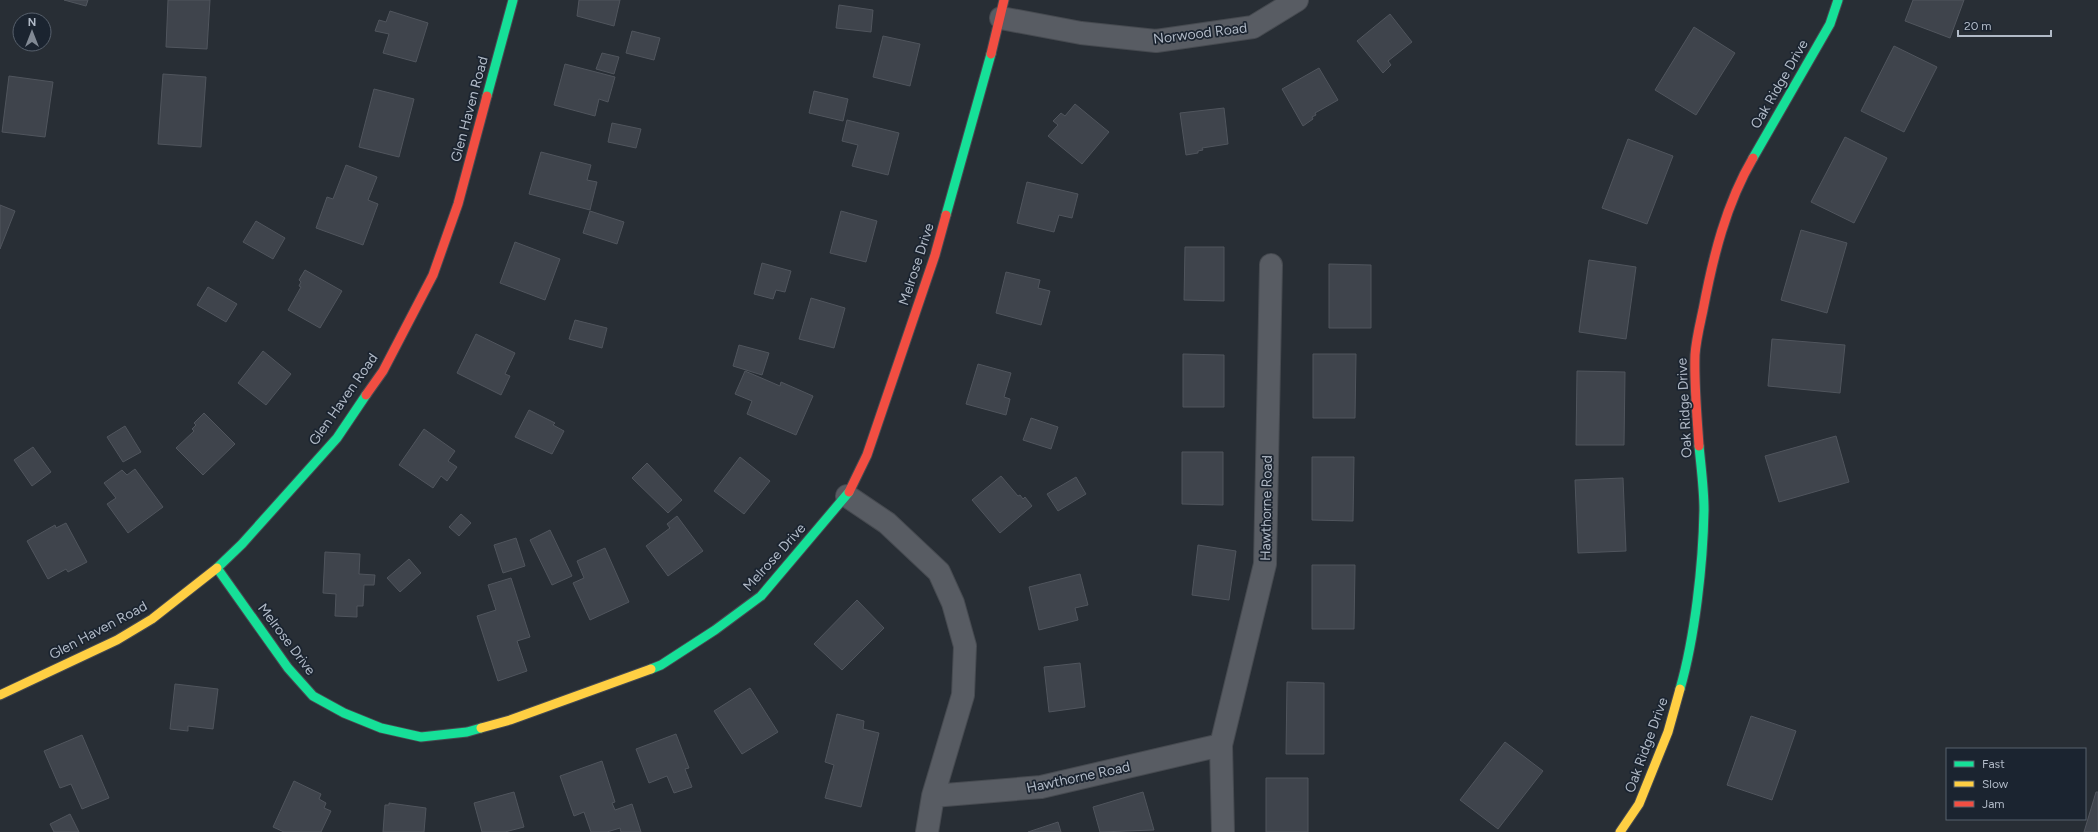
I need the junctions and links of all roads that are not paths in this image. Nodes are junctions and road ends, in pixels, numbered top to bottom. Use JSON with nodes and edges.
{"nodes":[{"id":1,"x":513,"y":0,"type":"edge"},
{"id":2,"x":1297,"y":0,"type":"edge"},
{"id":3,"x":1838,"y":0,"type":"edge"},
{"id":4,"x":1003,"y":9,"type":"edge"},
{"id":5,"x":1271,"y":265,"type":"dead end"},
{"id":6,"x":847,"y":496,"type":"junction"},
{"id":7,"x":217,"y":568,"type":"junction"},
{"id":8,"x":0,"y":694,"type":"edge"},
{"id":9,"x":1221,"y":745,"type":"junction"},
{"id":10,"x":934,"y":796,"type":"junction"},
{"id":11,"x":927,"y":832,"type":"edge"},
{"id":12,"x":1223,"y":832,"type":"edge"},
{"id":13,"x":1620,"y":832,"type":"edge"}],
"edges":[{"from":1,"to":7,"type":"street","name":"Glen Haven Road"},
{"from":2,"to":4,"type":"street","name":"Norwood Road"},
{"from":3,"to":13,"type":"street","name":"Oak Ridge Drive"},
{"from":4,"to":6,"type":"street","name":"Melrose Drive"},
{"from":5,"to":9,"type":"street","name":"Hawthorne Road"},
{"from":6,"to":7,"type":"street","name":"Melrose Drive"},
{"from":6,"to":10,"type":"street"},
{"from":7,"to":8,"type":"street","name":"Glen Haven Road"},
{"from":9,"to":10,"type":"street","name":"Hawthorne Road"},
{"from":9,"to":12,"type":"street","name":"Hawthorne Road"},
{"from":10,"to":11,"type":"street"}]}
